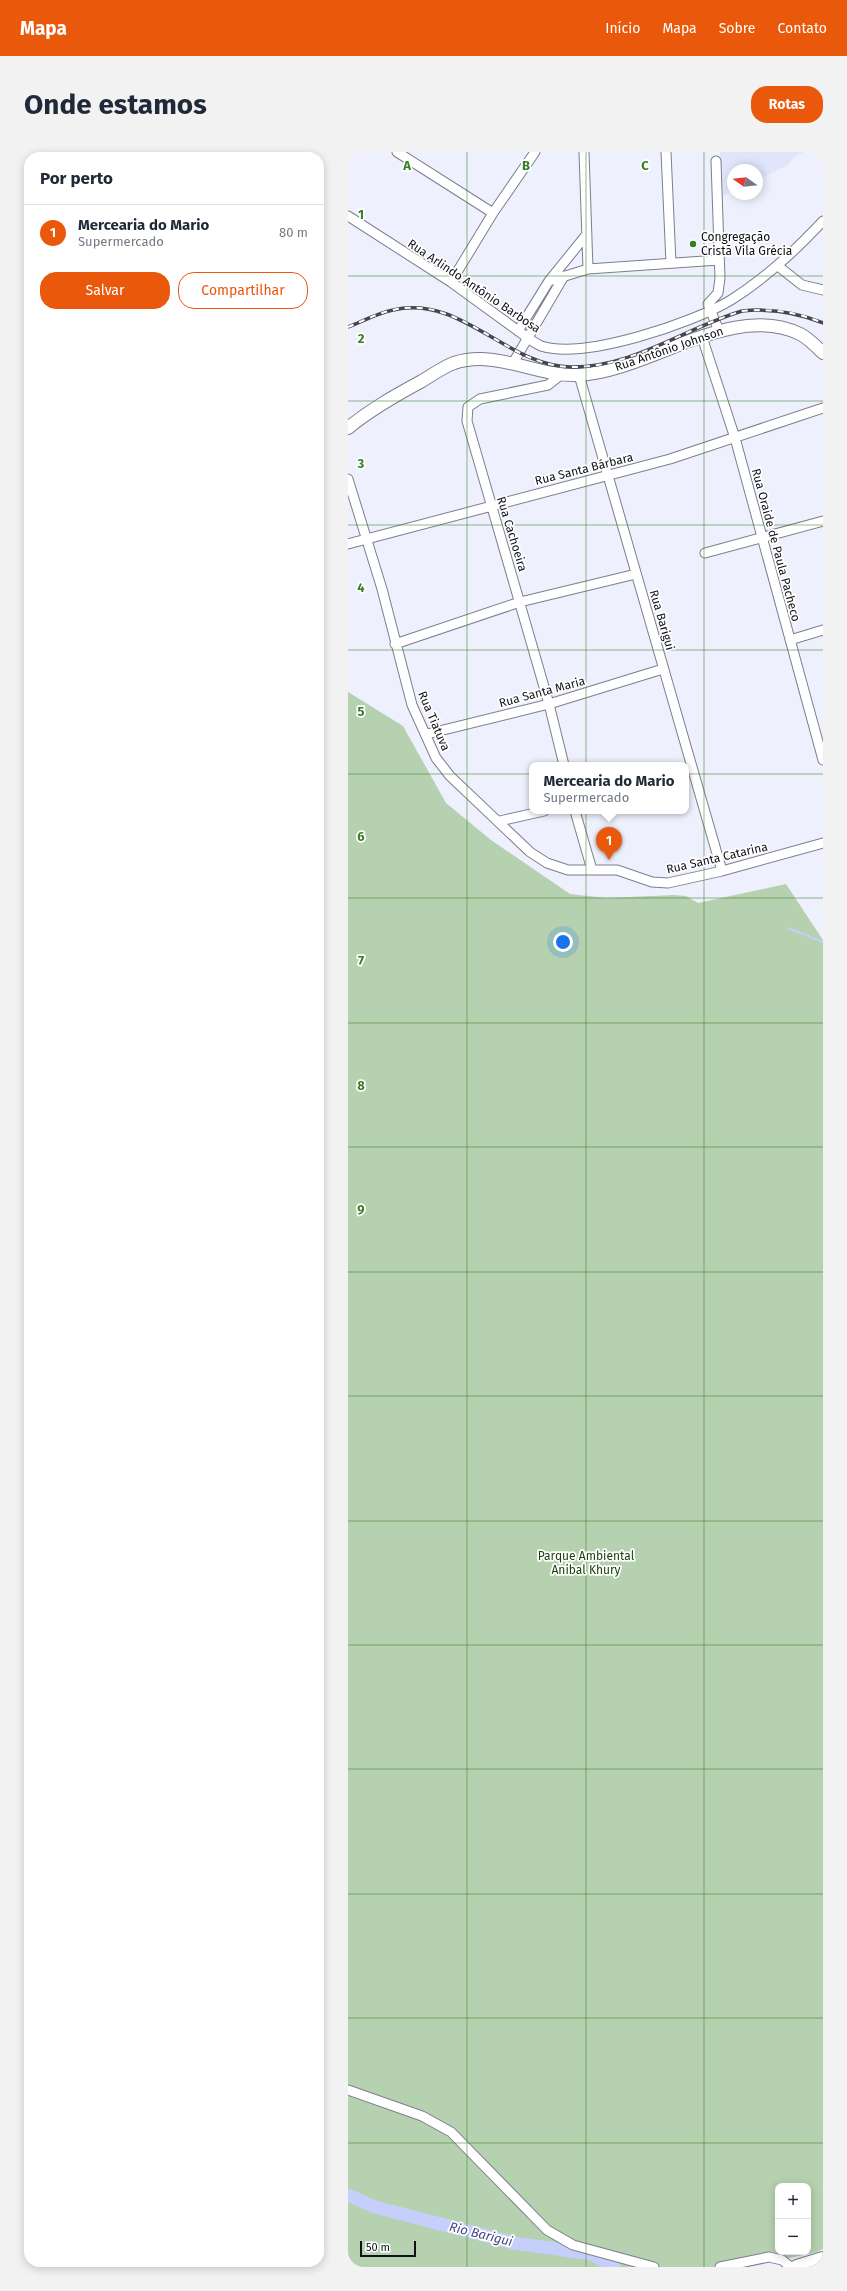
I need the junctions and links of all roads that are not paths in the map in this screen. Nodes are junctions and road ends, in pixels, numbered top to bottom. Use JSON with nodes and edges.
{"nodes":[{"id":1,"x":397,"y":152,"type":"edge"},
{"id":2,"x":535,"y":152,"type":"edge"},
{"id":3,"x":584,"y":152,"type":"edge"},
{"id":4,"x":666,"y":152,"type":"edge"},
{"id":5,"x":716,"y":161,"type":"dead end"},
{"id":6,"x":493,"y":214,"type":"junction"},
{"id":7,"x":348,"y":216,"type":"edge"},
{"id":8,"x":823,"y":221,"type":"edge"},
{"id":9,"x":587,"y":234,"type":"junction"},
{"id":10,"x":719,"y":260,"type":"junction"},
{"id":11,"x":670,"y":263,"type":"junction"},
{"id":12,"x":778,"y":266,"type":"junction"},
{"id":13,"x":588,"y":269,"type":"junction"},
{"id":14,"x":564,"y":276,"type":"junction"},
{"id":15,"x":549,"y":281,"type":"junction"},
{"id":16,"x":451,"y":282,"type":"junction"},
{"id":17,"x":823,"y":290,"type":"edge"},
{"id":18,"x":709,"y":310,"type":"junction"},
{"id":19,"x":518,"y":331,"type":"junction"},
{"id":20,"x":719,"y":331,"type":"junction"},
{"id":21,"x":702,"y":337,"type":"junction"},
{"id":22,"x":528,"y":338,"type":"junction"},
{"id":23,"x":823,"y":353,"type":"edge"},
{"id":24,"x":513,"y":363,"type":"junction"},
{"id":25,"x":562,"y":374,"type":"junction"},
{"id":26,"x":579,"y":375,"type":"junction"},
{"id":27,"x":823,"y":408,"type":"edge"},
{"id":28,"x":348,"y":428,"type":"edge"},
{"id":29,"x":736,"y":438,"type":"junction"},
{"id":30,"x":607,"y":475,"type":"junction"},
{"id":31,"x":348,"y":479,"type":"edge"},
{"id":32,"x":491,"y":505,"type":"junction"},
{"id":33,"x":823,"y":521,"type":"edge"},
{"id":34,"x":366,"y":538,"type":"junction"},
{"id":35,"x":761,"y":538,"type":"junction"},
{"id":36,"x":348,"y":544,"type":"edge"},
{"id":37,"x":705,"y":553,"type":"dead end"},
{"id":38,"x":636,"y":574,"type":"junction"},
{"id":39,"x":520,"y":602,"type":"junction"},
{"id":40,"x":823,"y":630,"type":"edge"},
{"id":41,"x":790,"y":640,"type":"junction"},
{"id":42,"x":395,"y":644,"type":"junction"},
{"id":43,"x":663,"y":669,"type":"junction"},
{"id":44,"x":549,"y":704,"type":"junction"},
{"id":45,"x":427,"y":734,"type":"junction"},
{"id":46,"x":820,"y":734,"type":"edge"},
{"id":47,"x":823,"y":760,"type":"edge"},
{"id":48,"x":563,"y":762,"type":"edge"},
{"id":49,"x":688,"y":762,"type":"edge"},
{"id":50,"x":690,"y":771,"type":"edge"},
{"id":51,"x":531,"y":814,"type":"edge"},
{"id":52,"x":576,"y":814,"type":"edge"},
{"id":53,"x":500,"y":821,"type":"junction"},
{"id":54,"x":823,"y":843,"type":"edge"},
{"id":55,"x":592,"y":870,"type":"junction"},
{"id":56,"x":722,"y":871,"type":"junction"},
{"id":57,"x":348,"y":2090,"type":"edge"},
{"id":58,"x":823,"y":2259,"type":"edge"},
{"id":59,"x":654,"y":2267,"type":"edge"},
{"id":60,"x":720,"y":2267,"type":"edge"},
{"id":61,"x":791,"y":2267,"type":"edge"},
{"id":62,"x":797,"y":2267,"type":"edge"}],
"edges":[{"from":1,"to":6,"type":"street"},
{"from":2,"to":6,"type":"street"},
{"from":3,"to":9,"type":"street"},
{"from":4,"to":11,"type":"street"},
{"from":5,"to":10,"type":"street"},
{"from":6,"to":16,"type":"street"},
{"from":7,"to":16,"type":"street","name":"Rua Arlindo Antônio Barbosa"},
{"from":8,"to":12,"type":"street","name":"Rua Arlindo Antônio Barbosa"},
{"from":9,"to":13,"type":"street"},
{"from":9,"to":15,"type":"street"},
{"from":10,"to":11,"type":"street"},
{"from":10,"to":18,"type":"street"},
{"from":11,"to":13,"type":"street"},
{"from":12,"to":17,"type":"street"},
{"from":12,"to":18,"type":"street","name":"Rua Arlindo Antônio Barbosa"},
{"from":13,"to":14,"type":"street"},
{"from":14,"to":15,"type":"street"},
{"from":14,"to":22,"type":"street"},
{"from":15,"to":19,"type":"street"},
{"from":16,"to":19,"type":"street","name":"Rua Arlindo Antônio Barbosa"},
{"from":18,"to":20,"type":"street"},
{"from":18,"to":22,"type":"street","name":"Rua Arlindo Antônio Barbosa"},
{"from":19,"to":22,"type":"street","name":"Rua Arlindo Antônio Barbosa"},
{"from":20,"to":21,"type":"main road","name":"Rua Antônio Johnson"},
{"from":20,"to":23,"type":"main road","name":"Rua Antônio Johnson"},
{"from":21,"to":26,"type":"main road","name":"Rua Antônio Johnson"},
{"from":21,"to":29,"type":"street","name":"Rua Oraide de Paula Pacheco"},
{"from":22,"to":24,"type":"street"},
{"from":24,"to":25,"type":"main road","name":"Rua Antônio Johnson"},
{"from":24,"to":28,"type":"main road","name":"Rua Antônio Johnson"},
{"from":25,"to":26,"type":"main road","name":"Rua Antônio Johnson"},
{"from":25,"to":32,"type":"street","name":"Rua Cachoeira"},
{"from":26,"to":30,"type":"street","name":"Rua Barigui"},
{"from":27,"to":29,"type":"street","name":"Rua Santa Bárbara"},
{"from":29,"to":30,"type":"street","name":"Rua Santa Bárbara"},
{"from":29,"to":35,"type":"street","name":"Rua Oraide de Paula Pacheco"},
{"from":30,"to":32,"type":"street","name":"Rua Santa Bárbara"},
{"from":30,"to":38,"type":"street","name":"Rua Barigui"},
{"from":31,"to":34,"type":"street","name":"Rua Tiatuva"},
{"from":32,"to":34,"type":"street","name":"Rua Santa Bárbara"},
{"from":32,"to":39,"type":"street","name":"Rua Cachoeira"},
{"from":33,"to":35,"type":"street"},
{"from":34,"to":36,"type":"street","name":"Rua Santa Bárbara"},
{"from":34,"to":42,"type":"street","name":"Rua Tiatuva"},
{"from":35,"to":37,"type":"street"},
{"from":35,"to":41,"type":"street","name":"Rua Oraide de Paula Pacheco"},
{"from":38,"to":39,"type":"street"},
{"from":38,"to":43,"type":"street","name":"Rua Barigui"},
{"from":39,"to":42,"type":"street"},
{"from":39,"to":44,"type":"street","name":"Rua Cachoeira"},
{"from":40,"to":41,"type":"street"},
{"from":41,"to":46,"type":"street","name":"Rua Oraide de Paula Pacheco"},
{"from":42,"to":45,"type":"street","name":"Rua Tiatuva"},
{"from":43,"to":44,"type":"street","name":"Rua Santa Maria"},
{"from":43,"to":49,"type":"street","name":"Rua Barigui"},
{"from":44,"to":45,"type":"street","name":"Rua Santa Maria"},
{"from":44,"to":48,"type":"street","name":"Rua Cachoeira"},
{"from":45,"to":53,"type":"street","name":"Rua Tiatuva"},
{"from":46,"to":47,"type":"street","name":"Rua Oraide de Paula Pacheco"},
{"from":50,"to":56,"type":"street","name":"Rua Barigui"},
{"from":51,"to":53,"type":"street"},
{"from":52,"to":55,"type":"street"},
{"from":53,"to":55,"type":"street","name":"Rua Tiatuva"},
{"from":54,"to":56,"type":"street","name":"Rua Santa Catarina"},
{"from":55,"to":56,"type":"street","name":"Rua Santa Catarina"},
{"from":57,"to":59,"type":"street"},
{"from":58,"to":62,"type":"main road"},
{"from":60,"to":61,"type":"street"}]}
